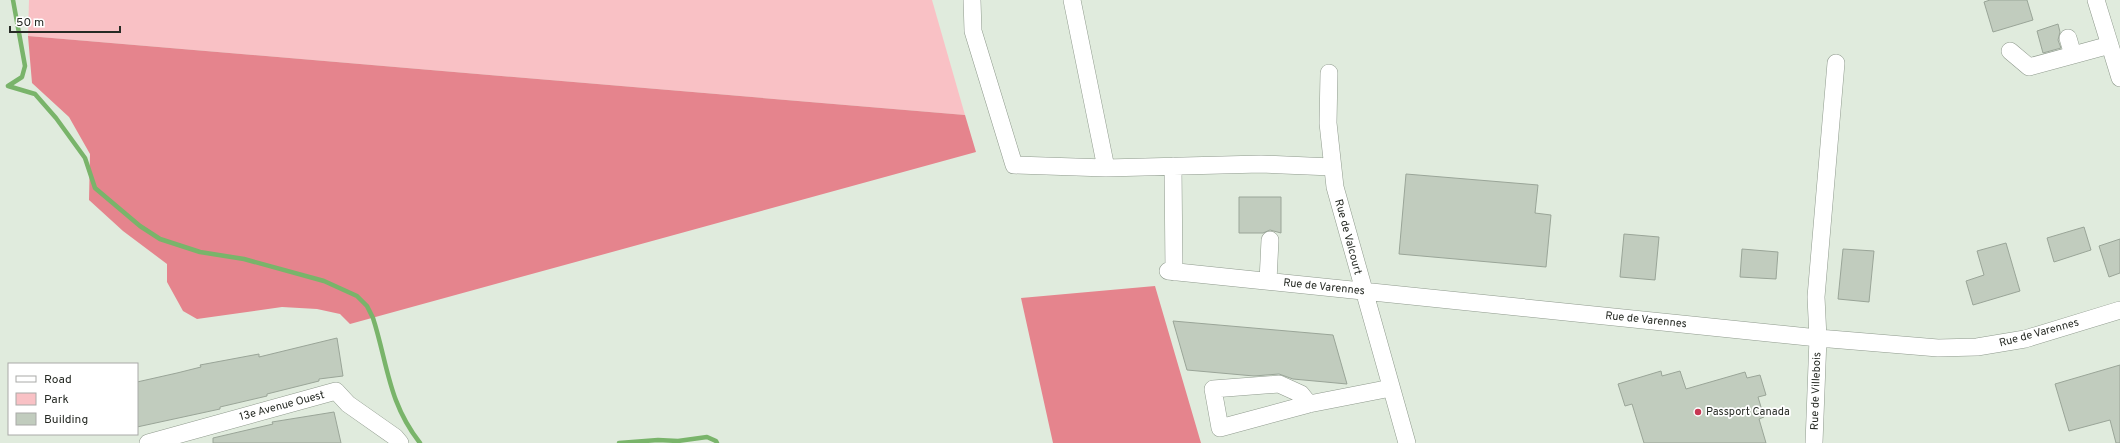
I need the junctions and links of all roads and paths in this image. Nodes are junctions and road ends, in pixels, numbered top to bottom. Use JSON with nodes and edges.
{"nodes":[{"id":1,"x":972,"y":0,"type":"edge"},
{"id":2,"x":1072,"y":0,"type":"edge"},
{"id":3,"x":2096,"y":0,"type":"edge"},
{"id":4,"x":2068,"y":38,"type":"dead end"},
{"id":5,"x":2110,"y":45,"type":"junction"},
{"id":6,"x":2010,"y":51,"type":"dead end"},
{"id":7,"x":2073,"y":55,"type":"junction"},
{"id":8,"x":1836,"y":63,"type":"dead end"},
{"id":9,"x":1329,"y":73,"type":"dead end"},
{"id":10,"x":2120,"y":78,"type":"edge"},
{"id":11,"x":1173,"y":166,"type":"junction"},
{"id":12,"x":1332,"y":167,"type":"junction"},
{"id":13,"x":1106,"y":168,"type":"junction"},
{"id":14,"x":1270,"y":240,"type":"dead end"},
{"id":15,"x":1268,"y":281,"type":"junction"},
{"id":16,"x":1363,"y":291,"type":"junction"},
{"id":17,"x":2120,"y":310,"type":"edge"},
{"id":18,"x":1818,"y":338,"type":"junction"},
{"id":19,"x":1391,"y":388,"type":"junction"},
{"id":20,"x":1309,"y":404,"type":"junction"},
{"id":21,"x":148,"y":443,"type":"edge"},
{"id":22,"x":400,"y":443,"type":"edge"},
{"id":23,"x":1407,"y":443,"type":"edge"},
{"id":24,"x":1814,"y":443,"type":"edge"}],
"edges":[{"from":1,"to":13,"type":"street"},
{"from":2,"to":13,"type":"street"},
{"from":3,"to":5,"type":"street"},
{"from":4,"to":7,"type":"street"},
{"from":5,"to":7,"type":"street"},
{"from":5,"to":10,"type":"street"},
{"from":6,"to":7,"type":"street"},
{"from":8,"to":18,"type":"street","name":"Rue de Villebois"},
{"from":9,"to":12,"type":"street","name":"Rue de Valcourt"},
{"from":11,"to":12,"type":"street"},
{"from":11,"to":13,"type":"street"},
{"from":11,"to":15,"type":"street","name":"Rue de Varennes"},
{"from":12,"to":16,"type":"street","name":"Rue de Valcourt"},
{"from":14,"to":15,"type":"street"},
{"from":15,"to":16,"type":"street","name":"Rue de Varennes"},
{"from":16,"to":18,"type":"street","name":"Rue de Varennes"},
{"from":16,"to":19,"type":"street","name":"Rue de Valcourt"},
{"from":17,"to":18,"type":"street","name":"Rue de Varennes"},
{"from":18,"to":24,"type":"street","name":"Rue de Villebois"},
{"from":19,"to":20,"type":"street"},
{"from":19,"to":23,"type":"street","name":"Rue de Valcourt"},
{"from":20,"to":20,"type":"street"},
{"from":21,"to":22,"type":"street","name":"13e Avenue Ouest"}]}
